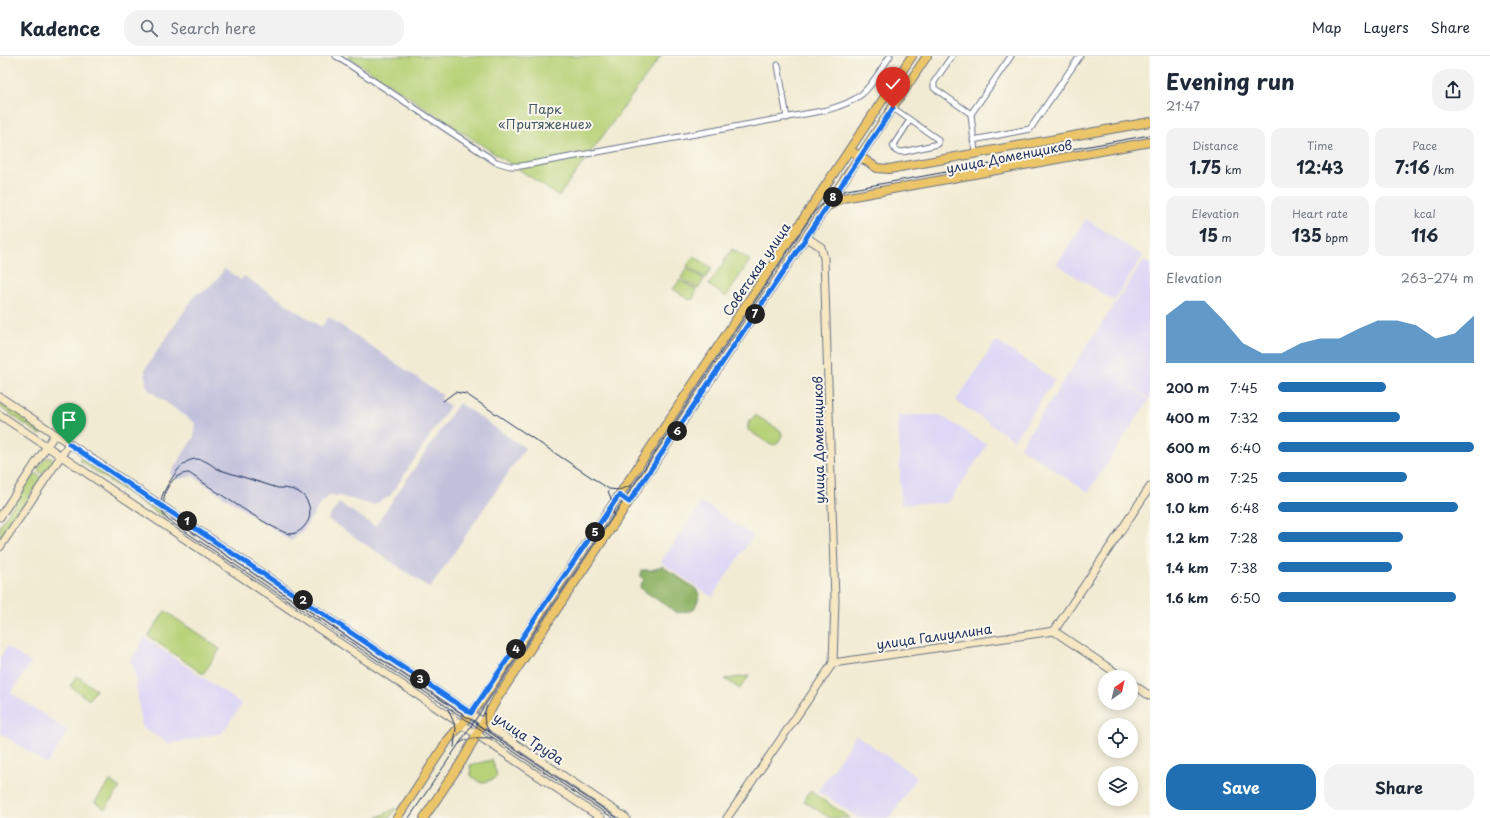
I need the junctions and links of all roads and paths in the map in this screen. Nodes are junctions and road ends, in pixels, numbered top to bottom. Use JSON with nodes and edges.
{"nodes":[{"id":1,"x":336,"y":56,"type":"edge"},
{"id":2,"x":890,"y":56,"type":"edge"},
{"id":3,"x":912,"y":56,"type":"edge"},
{"id":4,"x":927,"y":56,"type":"edge"},
{"id":5,"x":952,"y":56,"type":"edge"},
{"id":6,"x":1011,"y":56,"type":"edge"},
{"id":7,"x":1080,"y":56,"type":"edge"},
{"id":8,"x":778,"y":65,"type":"dead end"},
{"id":9,"x":893,"y":108,"type":"junction"},
{"id":10,"x":971,"y":114,"type":"junction"},
{"id":11,"x":787,"y":118,"type":"junction"},
{"id":12,"x":910,"y":120,"type":"junction"},
{"id":13,"x":1150,"y":122,"type":"edge"},
{"id":14,"x":973,"y":140,"type":"junction"},
{"id":15,"x":1150,"y":142,"type":"edge"},
{"id":16,"x":850,"y":150,"type":"junction"},
{"id":17,"x":975,"y":153,"type":"junction"},
{"id":18,"x":860,"y":157,"type":"junction"},
{"id":19,"x":827,"y":206,"type":"junction"},
{"id":20,"x":796,"y":231,"type":"junction"},
{"id":21,"x":806,"y":237,"type":"junction"},
{"id":22,"x":0,"y":397,"type":"edge"},
{"id":23,"x":0,"y":414,"type":"edge"},
{"id":24,"x":55,"y":434,"type":"junction"},
{"id":25,"x":69,"y":444,"type":"junction"},
{"id":26,"x":47,"y":446,"type":"junction"},
{"id":27,"x":61,"y":456,"type":"junction"},
{"id":28,"x":1150,"y":487,"type":"edge"},
{"id":29,"x":619,"y":495,"type":"junction"},
{"id":30,"x":629,"y":502,"type":"junction"},
{"id":31,"x":0,"y":517,"type":"edge"},
{"id":32,"x":0,"y":547,"type":"edge"},
{"id":33,"x":1054,"y":631,"type":"junction"},
{"id":34,"x":833,"y":662,"type":"junction"},
{"id":35,"x":1112,"y":670,"type":"edge"},
{"id":36,"x":1138,"y":688,"type":"edge"},
{"id":37,"x":1150,"y":696,"type":"edge"},
{"id":38,"x":471,"y":713,"type":"junction"},
{"id":39,"x":484,"y":722,"type":"junction"},
{"id":40,"x":462,"y":724,"type":"junction"},
{"id":41,"x":477,"y":734,"type":"junction"},
{"id":42,"x":397,"y":818,"type":"edge"},
{"id":43,"x":424,"y":818,"type":"edge"},
{"id":44,"x":601,"y":818,"type":"edge"},
{"id":45,"x":626,"y":818,"type":"edge"},
{"id":46,"x":727,"y":818,"type":"edge"}],
"edges":[{"from":1,"to":11,"type":"street"},
{"from":2,"to":11,"type":"street"},
{"from":3,"to":16,"type":"main road","name":"Советская улица"},
{"from":4,"to":9,"type":"main road","name":"Советская улица"},
{"from":5,"to":10,"type":"street"},
{"from":6,"to":10,"type":"street"},
{"from":7,"to":14,"type":"street"},
{"from":8,"to":11,"type":"street"},
{"from":9,"to":12,"type":"street"},
{"from":9,"to":18,"type":"main road","name":"Советская улица"},
{"from":10,"to":14,"type":"street"},
{"from":12,"to":12,"type":"street"},
{"from":13,"to":17,"type":"main road","name":"улица Доменщиков"},
{"from":14,"to":17,"type":"street"},
{"from":15,"to":19,"type":"main road","name":"улица Доменщиков"},
{"from":16,"to":18,"type":"main road","name":"улица Доменщиков"},
{"from":16,"to":20,"type":"main road","name":"Советская улица"},
{"from":17,"to":18,"type":"main road","name":"улица Доменщиков"},
{"from":18,"to":19,"type":"main road","name":"Советская улица"},
{"from":19,"to":21,"type":"main road","name":"Советская улица"},
{"from":20,"to":21,"type":"main road","name":"улица Доменщиков"},
{"from":20,"to":29,"type":"main road","name":"Советская улица"},
{"from":21,"to":30,"type":"main road","name":"Советская улица"},
{"from":21,"to":34,"type":"main road","name":"улица Доменщиков"},
{"from":22,"to":24,"type":"main road","name":"улица Труда"},
{"from":23,"to":26,"type":"main road","name":"улица Труда"},
{"from":24,"to":25,"type":"main road","name":"улица Труда"},
{"from":24,"to":26,"type":"main road"},
{"from":25,"to":27,"type":"main road"},
{"from":25,"to":38,"type":"main road","name":"улица Труда"},
{"from":26,"to":27,"type":"main road","name":"улица Труда"},
{"from":26,"to":31,"type":"main road"},
{"from":27,"to":32,"type":"main road"},
{"from":27,"to":40,"type":"main road","name":"улица Труда"},
{"from":28,"to":33,"type":"main road"},
{"from":29,"to":30,"type":"main road"},
{"from":29,"to":38,"type":"main road","name":"Советская улица"},
{"from":30,"to":39,"type":"main road","name":"Советская улица"},
{"from":33,"to":34,"type":"main road","name":"улица Галиуллина"},
{"from":33,"to":35,"type":"main road"},
{"from":34,"to":46,"type":"main road"},
{"from":36,"to":37,"type":"main road"},
{"from":38,"to":39,"type":"main road","name":"улица Труда"},
{"from":38,"to":40,"type":"main road","name":"Советская улица"},
{"from":39,"to":41,"type":"main road","name":"Советская улица"},
{"from":39,"to":45,"type":"main road","name":"улица Труда"},
{"from":40,"to":41,"type":"main road","name":"улица Труда"},
{"from":40,"to":42,"type":"main road","name":"Советская улица"},
{"from":41,"to":43,"type":"main road","name":"Советская улица"},
{"from":41,"to":44,"type":"main road","name":"улица Труда"}]}
